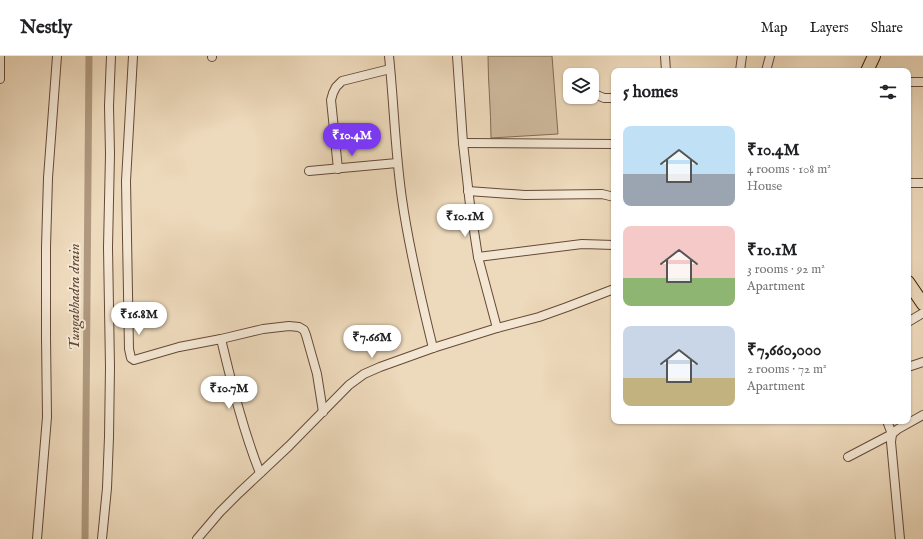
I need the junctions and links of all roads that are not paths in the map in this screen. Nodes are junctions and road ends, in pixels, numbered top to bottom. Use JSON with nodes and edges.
{"nodes":[{"id":1,"x":0,"y":56,"type":"edge"},
{"id":2,"x":57,"y":56,"type":"edge"},
{"id":3,"x":111,"y":56,"type":"edge"},
{"id":4,"x":133,"y":56,"type":"edge"},
{"id":5,"x":389,"y":56,"type":"edge"},
{"id":6,"x":457,"y":56,"type":"edge"},
{"id":7,"x":665,"y":56,"type":"edge"},
{"id":8,"x":742,"y":56,"type":"edge"},
{"id":9,"x":770,"y":56,"type":"edge"},
{"id":10,"x":874,"y":56,"type":"edge"},
{"id":11,"x":666,"y":68,"type":"edge"},
{"id":12,"x":740,"y":68,"type":"edge"},
{"id":13,"x":767,"y":68,"type":"edge"},
{"id":14,"x":868,"y":68,"type":"edge"},
{"id":15,"x":390,"y":69,"type":"junction"},
{"id":16,"x":0,"y":79,"type":"edge"},
{"id":17,"x":911,"y":82,"type":"edge"},
{"id":18,"x":923,"y":82,"type":"edge"},
{"id":19,"x":599,"y":96,"type":"edge"},
{"id":20,"x":611,"y":98,"type":"edge"},
{"id":21,"x":463,"y":143,"type":"junction"},
{"id":22,"x":611,"y":144,"type":"edge"},
{"id":23,"x":397,"y":163,"type":"junction"},
{"id":24,"x":338,"y":168,"type":"junction"},
{"id":25,"x":309,"y":171,"type":"dead end"},
{"id":26,"x":911,"y":183,"type":"edge"},
{"id":27,"x":923,"y":183,"type":"edge"},
{"id":28,"x":468,"y":191,"type":"junction"},
{"id":29,"x":611,"y":196,"type":"edge"},
{"id":30,"x":611,"y":245,"type":"edge"},
{"id":31,"x":478,"y":257,"type":"junction"},
{"id":32,"x":911,"y":286,"type":"edge"},
{"id":33,"x":611,"y":290,"type":"edge"},
{"id":34,"x":923,"y":304,"type":"edge"},
{"id":35,"x":923,"y":313,"type":"edge"},
{"id":36,"x":911,"y":320,"type":"edge"},
{"id":37,"x":497,"y":328,"type":"junction"},
{"id":38,"x":221,"y":339,"type":"junction"},
{"id":39,"x":433,"y":348,"type":"junction"},
{"id":40,"x":923,"y":362,"type":"edge"},
{"id":41,"x":911,"y":366,"type":"edge"},
{"id":42,"x":323,"y":412,"type":"junction"},
{"id":43,"x":923,"y":415,"type":"edge"},
{"id":44,"x":911,"y":422,"type":"edge"},
{"id":45,"x":888,"y":424,"type":"edge"},
{"id":46,"x":907,"y":424,"type":"edge"},
{"id":47,"x":892,"y":434,"type":"junction"},
{"id":48,"x":848,"y":457,"type":"dead end"},
{"id":49,"x":260,"y":474,"type":"junction"},
{"id":50,"x":36,"y":539,"type":"edge"},
{"id":51,"x":102,"y":539,"type":"edge"},
{"id":52,"x":197,"y":539,"type":"edge"},
{"id":53,"x":900,"y":539,"type":"edge"}],
"edges":[{"from":1,"to":16,"type":"street"},
{"from":2,"to":50,"type":"street"},
{"from":3,"to":51,"type":"street"},
{"from":4,"to":38,"type":"street"},
{"from":5,"to":15,"type":"street"},
{"from":6,"to":21,"type":"street"},
{"from":7,"to":11,"type":"street"},
{"from":8,"to":12,"type":"street"},
{"from":9,"to":13,"type":"street"},
{"from":10,"to":14,"type":"main road"},
{"from":15,"to":23,"type":"street"},
{"from":15,"to":24,"type":"street"},
{"from":17,"to":18,"type":"street"},
{"from":19,"to":20,"type":"street"},
{"from":21,"to":22,"type":"street"},
{"from":21,"to":28,"type":"street"},
{"from":23,"to":24,"type":"street"},
{"from":23,"to":39,"type":"street"},
{"from":24,"to":25,"type":"street"},
{"from":26,"to":27,"type":"street"},
{"from":28,"to":29,"type":"street"},
{"from":28,"to":31,"type":"street"},
{"from":30,"to":31,"type":"street"},
{"from":31,"to":37,"type":"street"},
{"from":32,"to":34,"type":"main road"},
{"from":33,"to":37,"type":"street"},
{"from":35,"to":36,"type":"street"},
{"from":37,"to":39,"type":"street"},
{"from":38,"to":42,"type":"street"},
{"from":38,"to":49,"type":"street"},
{"from":39,"to":42,"type":"street"},
{"from":40,"to":41,"type":"street"},
{"from":42,"to":49,"type":"street"},
{"from":43,"to":44,"type":"street"},
{"from":45,"to":47,"type":"street"},
{"from":46,"to":47,"type":"street"},
{"from":47,"to":48,"type":"street"},
{"from":47,"to":53,"type":"street"},
{"from":49,"to":52,"type":"street"}]}
